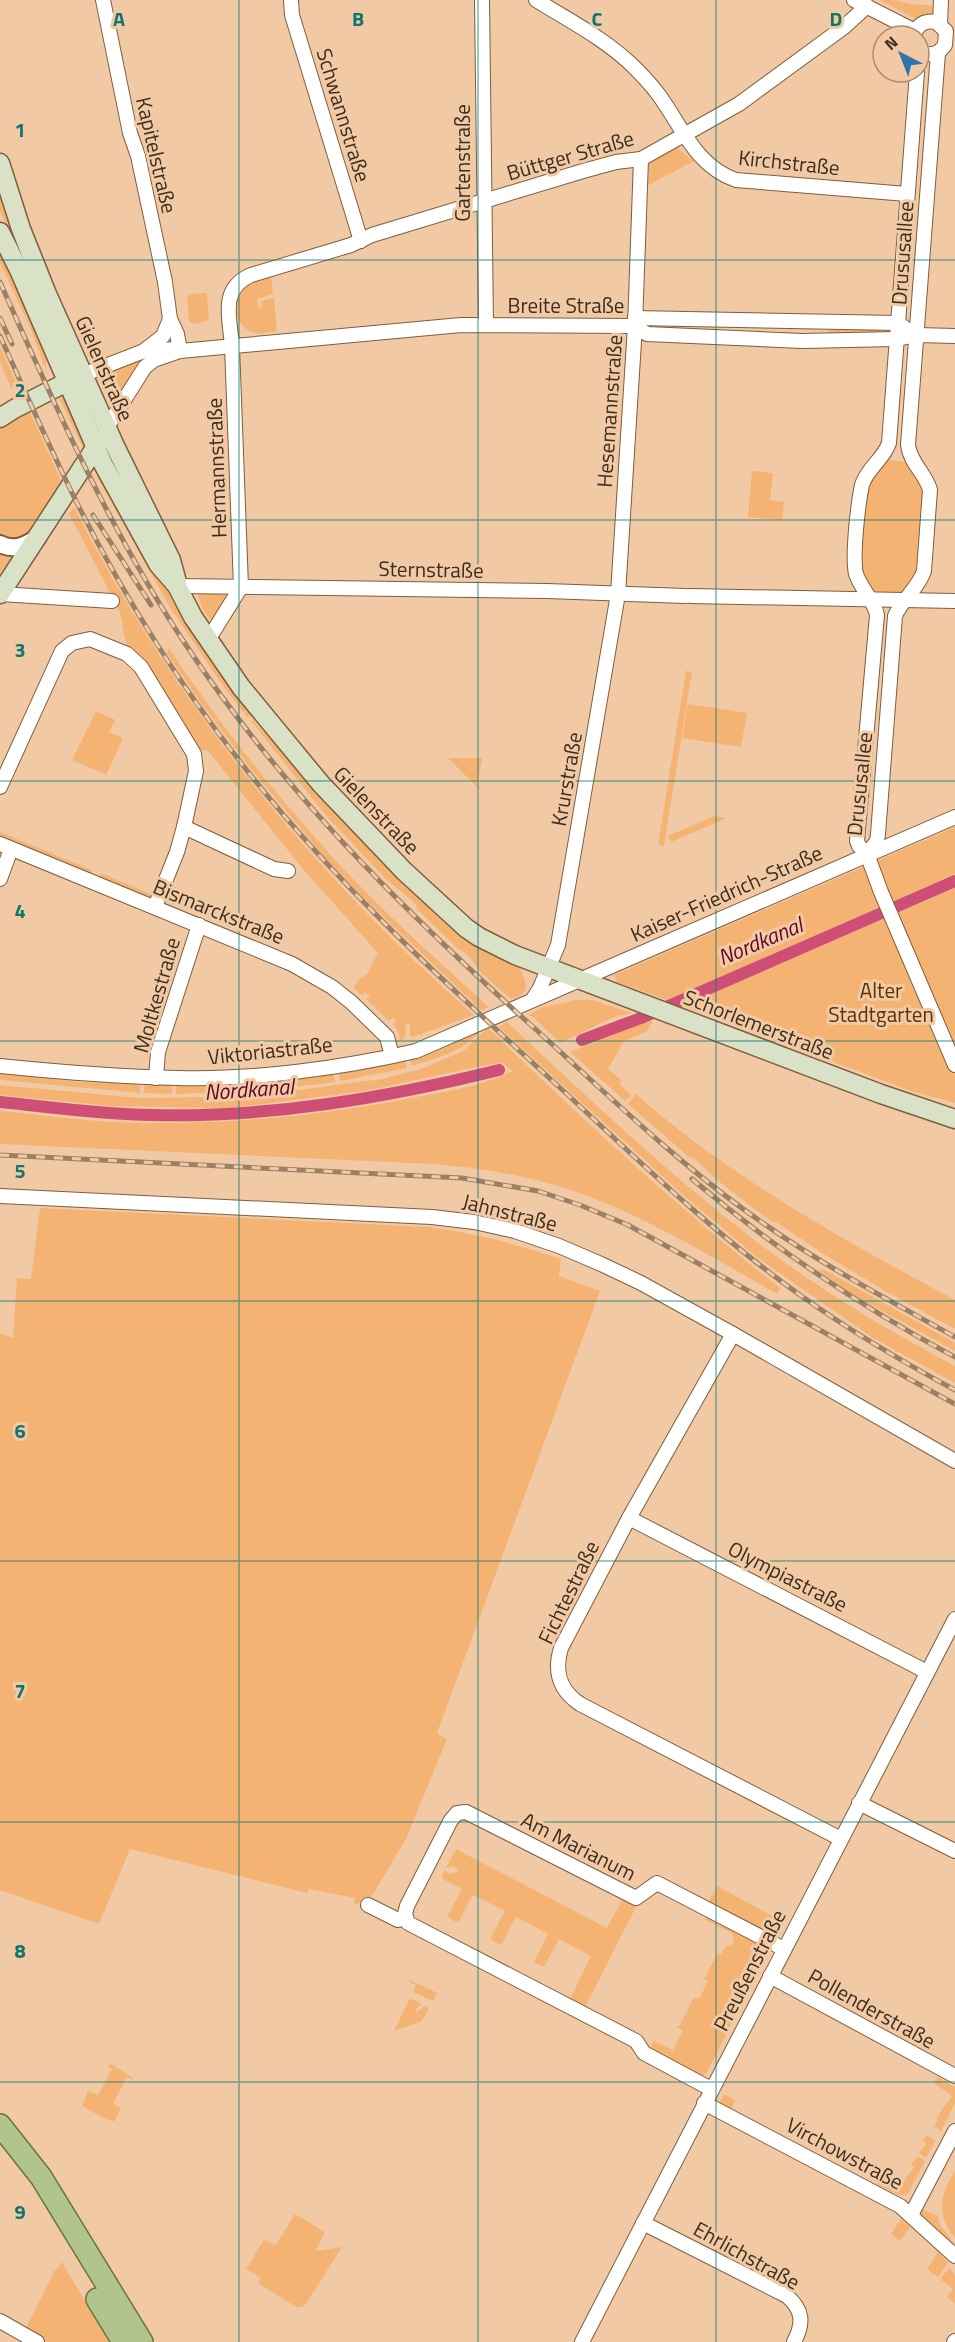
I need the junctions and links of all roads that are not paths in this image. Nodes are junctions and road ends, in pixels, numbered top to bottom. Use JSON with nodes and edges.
{"nodes":[{"id":1,"x":103,"y":0,"type":"edge"},
{"id":2,"x":291,"y":0,"type":"edge"},
{"id":3,"x":482,"y":0,"type":"edge"},
{"id":4,"x":536,"y":0,"type":"edge"},
{"id":5,"x":854,"y":0,"type":"edge"},
{"id":6,"x":941,"y":0,"type":"edge"},
{"id":7,"x":867,"y":6,"type":"junction"},
{"id":8,"x":898,"y":24,"type":"edge"},
{"id":9,"x":924,"y":24,"type":"edge"},
{"id":10,"x":940,"y":24,"type":"junction"},
{"id":11,"x":951,"y":43,"type":"edge"},
{"id":12,"x":938,"y":53,"type":"junction"},
{"id":13,"x":931,"y":54,"type":"edge"},
{"id":14,"x":916,"y":84,"type":"edge"},
{"id":15,"x":684,"y":136,"type":"junction"},
{"id":16,"x":641,"y":159,"type":"junction"},
{"id":17,"x":0,"y":163,"type":"edge"},
{"id":18,"x":907,"y":194,"type":"junction"},
{"id":19,"x":483,"y":202,"type":"junction"},
{"id":20,"x":0,"y":232,"type":"edge"},
{"id":21,"x":361,"y":241,"type":"junction"},
{"id":22,"x":285,"y":265,"type":"joint"},
{"id":23,"x":170,"y":319,"type":"junction"},
{"id":24,"x":635,"y":322,"type":"junction"},
{"id":25,"x":898,"y":323,"type":"junction"},
{"id":26,"x":486,"y":326,"type":"junction"},
{"id":27,"x":917,"y":335,"type":"junction"},
{"id":28,"x":955,"y":336,"type":"edge"},
{"id":29,"x":897,"y":339,"type":"junction"},
{"id":30,"x":232,"y":346,"type":"junction"},
{"id":31,"x":144,"y":351,"type":"junction"},
{"id":32,"x":180,"y":351,"type":"junction"},
{"id":33,"x":85,"y":374,"type":"junction"},
{"id":34,"x":68,"y":382,"type":"junction"},
{"id":35,"x":5,"y":413,"type":"edge"},
{"id":36,"x":107,"y":428,"type":"junction"},
{"id":37,"x":95,"y":449,"type":"junction"},
{"id":38,"x":885,"y":452,"type":"junction"},
{"id":39,"x":910,"y":455,"type":"junction"},
{"id":40,"x":39,"y":536,"type":"junction"},
{"id":41,"x":0,"y":544,"type":"edge"},
{"id":42,"x":15,"y":571,"type":"junction"},
{"id":43,"x":177,"y":586,"type":"junction"},
{"id":44,"x":241,"y":587,"type":"junction"},
{"id":45,"x":0,"y":594,"type":"edge"},
{"id":46,"x":618,"y":594,"type":"junction"},
{"id":47,"x":29,"y":595,"type":"junction"},
{"id":48,"x":870,"y":599,"type":"junction"},
{"id":49,"x":904,"y":600,"type":"junction"},
{"id":50,"x":112,"y":601,"type":"dead end"},
{"id":51,"x":955,"y":601,"type":"edge"},
{"id":52,"x":208,"y":640,"type":"junction"},
{"id":53,"x":0,"y":787,"type":"edge"},
{"id":54,"x":955,"y":817,"type":"edge"},
{"id":55,"x":184,"y":827,"type":"junction"},
{"id":56,"x":6,"y":847,"type":"edge"},
{"id":57,"x":867,"y":854,"type":"junction"},
{"id":58,"x":288,"y":871,"type":"dead end"},
{"id":59,"x":0,"y":879,"type":"edge"},
{"id":60,"x":155,"y":907,"type":"junction"},
{"id":61,"x":199,"y":925,"type":"junction"},
{"id":62,"x":549,"y":969,"type":"junction"},
{"id":63,"x":580,"y":980,"type":"junction"},
{"id":64,"x":533,"y":999,"type":"junction"},
{"id":65,"x":392,"y":1056,"type":"junction"},
{"id":66,"x":955,"y":1065,"type":"edge"},
{"id":67,"x":0,"y":1066,"type":"edge"},
{"id":68,"x":156,"y":1077,"type":"junction"},
{"id":69,"x":955,"y":1119,"type":"edge"},
{"id":70,"x":0,"y":1196,"type":"edge"},
{"id":71,"x":733,"y":1334,"type":"junction"},
{"id":72,"x":955,"y":1461,"type":"edge"},
{"id":73,"x":629,"y":1518,"type":"junction"},
{"id":74,"x":955,"y":1619,"type":"edge"},
{"id":75,"x":927,"y":1672,"type":"junction"},
{"id":76,"x":859,"y":1803,"type":"junction"},
{"id":77,"x":841,"y":1839,"type":"junction"},
{"id":78,"x":955,"y":1851,"type":"edge"},
{"id":79,"x":368,"y":1905,"type":"dead end"},
{"id":80,"x":406,"y":1918,"type":"junction"},
{"id":81,"x":784,"y":1948,"type":"junction"},
{"id":82,"x":770,"y":1976,"type":"junction"},
{"id":83,"x":955,"y":2076,"type":"edge"},
{"id":84,"x":711,"y":2089,"type":"junction"},
{"id":85,"x":704,"y":2103,"type":"junction"},
{"id":86,"x":0,"y":2125,"type":"edge"},
{"id":87,"x":955,"y":2131,"type":"edge"},
{"id":88,"x":0,"y":2147,"type":"edge"},
{"id":89,"x":911,"y":2215,"type":"junction"},
{"id":90,"x":643,"y":2223,"type":"junction"},
{"id":91,"x":955,"y":2256,"type":"edge"},
{"id":92,"x":0,"y":2321,"type":"edge"},
{"id":93,"x":29,"y":2340,"type":"edge"},
{"id":94,"x":123,"y":2342,"type":"edge"},
{"id":95,"x":142,"y":2342,"type":"edge"},
{"id":96,"x":582,"y":2342,"type":"edge"},
{"id":97,"x":794,"y":2342,"type":"edge"}],
"edges":[{"from":1,"to":23,"type":"street","name":"Kapitelstraße"},
{"from":2,"to":21,"type":"street","name":"Schwannstraße"},
{"from":3,"to":19,"type":"street","name":"Gartenstraße"},
{"from":4,"to":15,"type":"street","name":"Kirchstraße"},
{"from":5,"to":7,"type":"street"},
{"from":6,"to":10,"type":"street"},
{"from":7,"to":8,"type":"street"},
{"from":7,"to":15,"type":"street","name":"Büttger Straße"},
{"from":9,"to":10,"type":"street"},
{"from":10,"to":11,"type":"street"},
{"from":11,"to":12,"type":"street"},
{"from":12,"to":13,"type":"street"},
{"from":12,"to":27,"type":"street","name":"Drususallee"},
{"from":14,"to":18,"type":"street","name":"Drususallee"},
{"from":15,"to":16,"type":"street","name":"Büttger Straße"},
{"from":15,"to":18,"type":"street","name":"Kirchstraße"},
{"from":16,"to":19,"type":"street","name":"Büttger Straße"},
{"from":16,"to":24,"type":"street","name":"Hesemannstraße"},
{"from":17,"to":33,"type":"main road","name":"Gielenstraße"},
{"from":18,"to":25,"type":"street","name":"Drususallee"},
{"from":19,"to":21,"type":"street","name":"Büttger Straße"},
{"from":19,"to":26,"type":"street","name":"Gartenstraße"},
{"from":20,"to":34,"type":"main road","name":"Gielenstraße"},
{"from":21,"to":22,"type":"street","name":"Büttger Straße"},
{"from":22,"to":30,"type":"street","name":"Hermannstraße"},
{"from":23,"to":31,"type":"street"},
{"from":23,"to":32,"type":"street","name":"Kapitelstraße"},
{"from":24,"to":25,"type":"street","name":"Breite Straße"},
{"from":24,"to":26,"type":"street","name":"Breite Straße"},
{"from":24,"to":29,"type":"street","name":"Breite Straße"},
{"from":24,"to":46,"type":"street","name":"Hesemannstraße"},
{"from":25,"to":27,"type":"street"},
{"from":25,"to":29,"type":"street","name":"Drususallee"},
{"from":26,"to":30,"type":"street","name":"Breite Straße"},
{"from":27,"to":28,"type":"street","name":"Breite Straße"},
{"from":27,"to":29,"type":"street","name":"Breite Straße"},
{"from":27,"to":39,"type":"street","name":"Drususallee"},
{"from":29,"to":38,"type":"street","name":"Drususallee"},
{"from":30,"to":32,"type":"street","name":"Breite Straße"},
{"from":30,"to":44,"type":"street","name":"Hermannstraße"},
{"from":31,"to":32,"type":"street"},
{"from":31,"to":33,"type":"street"},
{"from":32,"to":36,"type":"street"},
{"from":33,"to":34,"type":"main road"},
{"from":33,"to":36,"type":"main road","name":"Gielenstraße"},
{"from":34,"to":35,"type":"main road"},
{"from":34,"to":37,"type":"main road","name":"Gielenstraße"},
{"from":36,"to":37,"type":"main road"},
{"from":36,"to":43,"type":"main road","name":"Gielenstraße"},
{"from":37,"to":40,"type":"main road"},
{"from":37,"to":43,"type":"main road","name":"Gielenstraße"},
{"from":38,"to":39,"type":"street"},
{"from":38,"to":48,"type":"street","name":"Drususallee"},
{"from":39,"to":49,"type":"street","name":"Drususallee"},
{"from":40,"to":41,"type":"street"},
{"from":40,"to":42,"type":"main road"},
{"from":42,"to":45,"type":"main road"},
{"from":42,"to":47,"type":"street"},
{"from":43,"to":44,"type":"street","name":"Sternstraße"},
{"from":43,"to":52,"type":"main road","name":"Gielenstraße"},
{"from":44,"to":46,"type":"street","name":"Sternstraße"},
{"from":44,"to":52,"type":"street"},
{"from":45,"to":47,"type":"street"},
{"from":46,"to":48,"type":"street","name":"Sternstraße"},
{"from":46,"to":62,"type":"street","name":"Krurstraße"},
{"from":47,"to":50,"type":"street"},
{"from":48,"to":49,"type":"street","name":"Sternstraße"},
{"from":48,"to":57,"type":"street","name":"Drususallee"},
{"from":49,"to":51,"type":"street","name":"Sternstraße"},
{"from":49,"to":57,"type":"street","name":"Drususallee"},
{"from":52,"to":62,"type":"main road","name":"Gielenstraße"},
{"from":53,"to":55,"type":"street"},
{"from":54,"to":57,"type":"street","name":"Kaiser-Friedrich-Straße"},
{"from":55,"to":58,"type":"street"},
{"from":55,"to":60,"type":"street"},
{"from":56,"to":59,"type":"street"},
{"from":56,"to":60,"type":"street","name":"Bismarckstraße"},
{"from":57,"to":63,"type":"street","name":"Kaiser-Friedrich-Straße"},
{"from":57,"to":66,"type":"street"},
{"from":60,"to":61,"type":"street","name":"Bismarckstraße"},
{"from":61,"to":65,"type":"street","name":"Bismarckstraße"},
{"from":61,"to":68,"type":"street","name":"Moltkestraße"},
{"from":62,"to":63,"type":"main road","name":"Schorlemerstraße"},
{"from":62,"to":64,"type":"street"},
{"from":63,"to":64,"type":"street","name":"Viktoriastraße"},
{"from":63,"to":69,"type":"main road","name":"Schorlemerstraße"},
{"from":64,"to":65,"type":"street","name":"Viktoriastraße"},
{"from":65,"to":68,"type":"street","name":"Viktoriastraße"},
{"from":67,"to":68,"type":"street","name":"Viktoriastraße"},
{"from":70,"to":71,"type":"street","name":"Jahnstraße"},
{"from":71,"to":72,"type":"street","name":"Jahnstraße"},
{"from":71,"to":73,"type":"street","name":"Fichtestraße"},
{"from":73,"to":75,"type":"street","name":"Olympiastraße"},
{"from":73,"to":77,"type":"street","name":"Fichtestraße"},
{"from":74,"to":75,"type":"street","name":"Preußenstraße"},
{"from":75,"to":76,"type":"street","name":"Preußenstraße"},
{"from":76,"to":77,"type":"street","name":"Preußenstraße"},
{"from":76,"to":78,"type":"street"},
{"from":77,"to":81,"type":"street","name":"Preußenstraße"},
{"from":79,"to":80,"type":"street"},
{"from":80,"to":81,"type":"street","name":"Am Marianum"},
{"from":80,"to":84,"type":"street"},
{"from":81,"to":82,"type":"street","name":"Preußenstraße"},
{"from":82,"to":83,"type":"street","name":"Pollenderstraße"},
{"from":82,"to":84,"type":"street","name":"Preußenstraße"},
{"from":84,"to":85,"type":"street","name":"Preußenstraße"},
{"from":85,"to":89,"type":"street","name":"Virchowstraße"},
{"from":85,"to":90,"type":"street","name":"Preußenstraße"},
{"from":86,"to":95,"type":"main road"},
{"from":87,"to":89,"type":"street"},
{"from":88,"to":94,"type":"main road"},
{"from":89,"to":91,"type":"street","name":"Virchowstraße"},
{"from":90,"to":96,"type":"street","name":"Preußenstraße"},
{"from":90,"to":97,"type":"street","name":"Ehrlichstraße"},
{"from":92,"to":93,"type":"street"}]}
